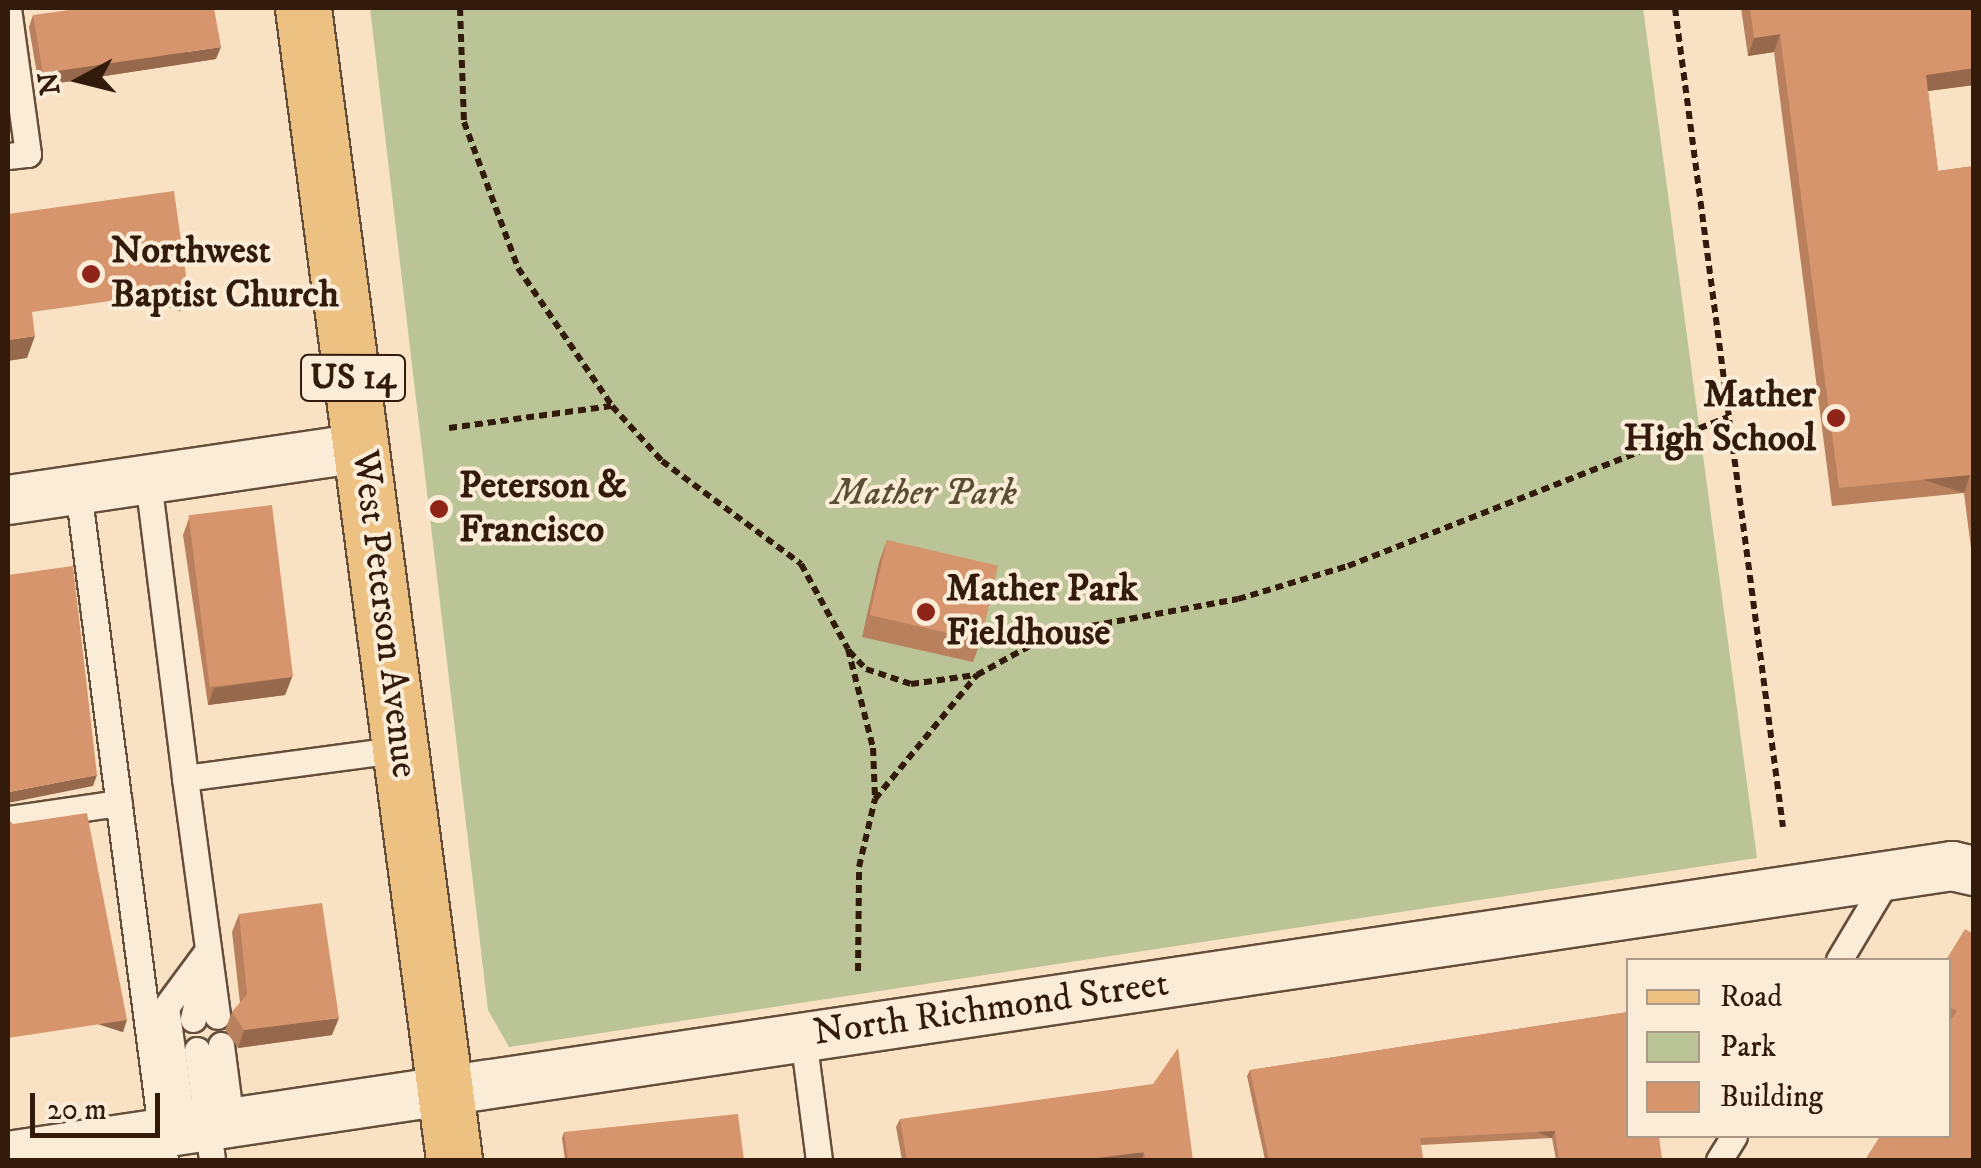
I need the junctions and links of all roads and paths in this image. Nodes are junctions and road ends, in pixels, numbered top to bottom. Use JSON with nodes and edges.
{"nodes":[{"id":1,"x":8,"y":8,"type":"edge"},
{"id":2,"x":303,"y":8,"type":"edge"},
{"id":3,"x":460,"y":8,"type":"edge"},
{"id":4,"x":1675,"y":8,"type":"edge"},
{"id":5,"x":8,"y":156,"type":"edge"},
{"id":6,"x":612,"y":406,"type":"junction"},
{"id":7,"x":1728,"y":416,"type":"junction"},
{"id":8,"x":448,"y":428,"type":"dead end"},
{"id":9,"x":362,"y":448,"type":"junction"},
{"id":10,"x":148,"y":480,"type":"junction"},
{"id":11,"x":78,"y":490,"type":"junction"},
{"id":12,"x":8,"y":500,"type":"edge"},
{"id":13,"x":848,"y":649,"type":"junction"},
{"id":14,"x":977,"y":675,"type":"junction"},
{"id":15,"x":401,"y":749,"type":"junction"},
{"id":16,"x":185,"y":778,"type":"junction"},
{"id":17,"x":875,"y":799,"type":"junction"},
{"id":18,"x":119,"y":803,"type":"junction"},
{"id":19,"x":8,"y":819,"type":"edge"},
{"id":20,"x":1783,"y":827,"type":"dead end"},
{"id":21,"x":1974,"y":872,"type":"edge"},
{"id":22,"x":1890,"y":876,"type":"junction"},
{"id":23,"x":208,"y":950,"type":"junction"},
{"id":24,"x":1840,"y":958,"type":"edge"},
{"id":25,"x":858,"y":972,"type":"dead end"},
{"id":26,"x":205,"y":1018,"type":"dead end"},
{"id":27,"x":803,"y":1037,"type":"junction"},
{"id":28,"x":209,"y":1047,"type":"dead end"},
{"id":29,"x":444,"y":1090,"type":"junction"},
{"id":30,"x":193,"y":1138,"type":"edge"},
{"id":31,"x":1733,"y":1138,"type":"edge"},
{"id":32,"x":8,"y":1156,"type":"edge"},
{"id":33,"x":454,"y":1160,"type":"edge"},
{"id":34,"x":820,"y":1160,"type":"edge"},
{"id":35,"x":1719,"y":1160,"type":"edge"}],
"edges":[{"from":1,"to":5,"type":"lane"},
{"from":2,"to":9,"type":"main road","name":"West Peterson Avenue","number":"US 14"},
{"from":3,"to":6,"type":"path"},
{"from":4,"to":7,"type":"path"},
{"from":6,"to":8,"type":"path"},
{"from":6,"to":13,"type":"path"},
{"from":7,"to":14,"type":"path"},
{"from":7,"to":20,"type":"path"},
{"from":9,"to":10,"type":"street"},
{"from":9,"to":15,"type":"main road","name":"West Peterson Avenue","number":"US 14"},
{"from":10,"to":11,"type":"street"},
{"from":10,"to":16,"type":"lane"},
{"from":11,"to":12,"type":"street"},
{"from":11,"to":18,"type":"lane"},
{"from":13,"to":14,"type":"path"},
{"from":13,"to":17,"type":"path"},
{"from":14,"to":17,"type":"path"},
{"from":15,"to":16,"type":"lane"},
{"from":15,"to":29,"type":"main road","name":"West Peterson Avenue","number":"US 14"},
{"from":16,"to":23,"type":"lane"},
{"from":17,"to":25,"type":"path"},
{"from":18,"to":19,"type":"lane"},
{"from":18,"to":30,"type":"lane"},
{"from":21,"to":22,"type":"street","name":"North Richmond Street"},
{"from":22,"to":24,"type":"lane"},
{"from":22,"to":27,"type":"street","name":"North Richmond Street"},
{"from":23,"to":26,"type":"lane"},
{"from":23,"to":30,"type":"lane"},
{"from":27,"to":29,"type":"street","name":"North Richmond Street"},
{"from":27,"to":34,"type":"lane"},
{"from":28,"to":30,"type":"lane"},
{"from":29,"to":30,"type":"street","name":"North Richmond Street"},
{"from":29,"to":33,"type":"main road","name":"West Peterson Avenue","number":"US 14"},
{"from":30,"to":32,"type":"street","name":"North Richmond Street"},
{"from":31,"to":35,"type":"lane"}]}
